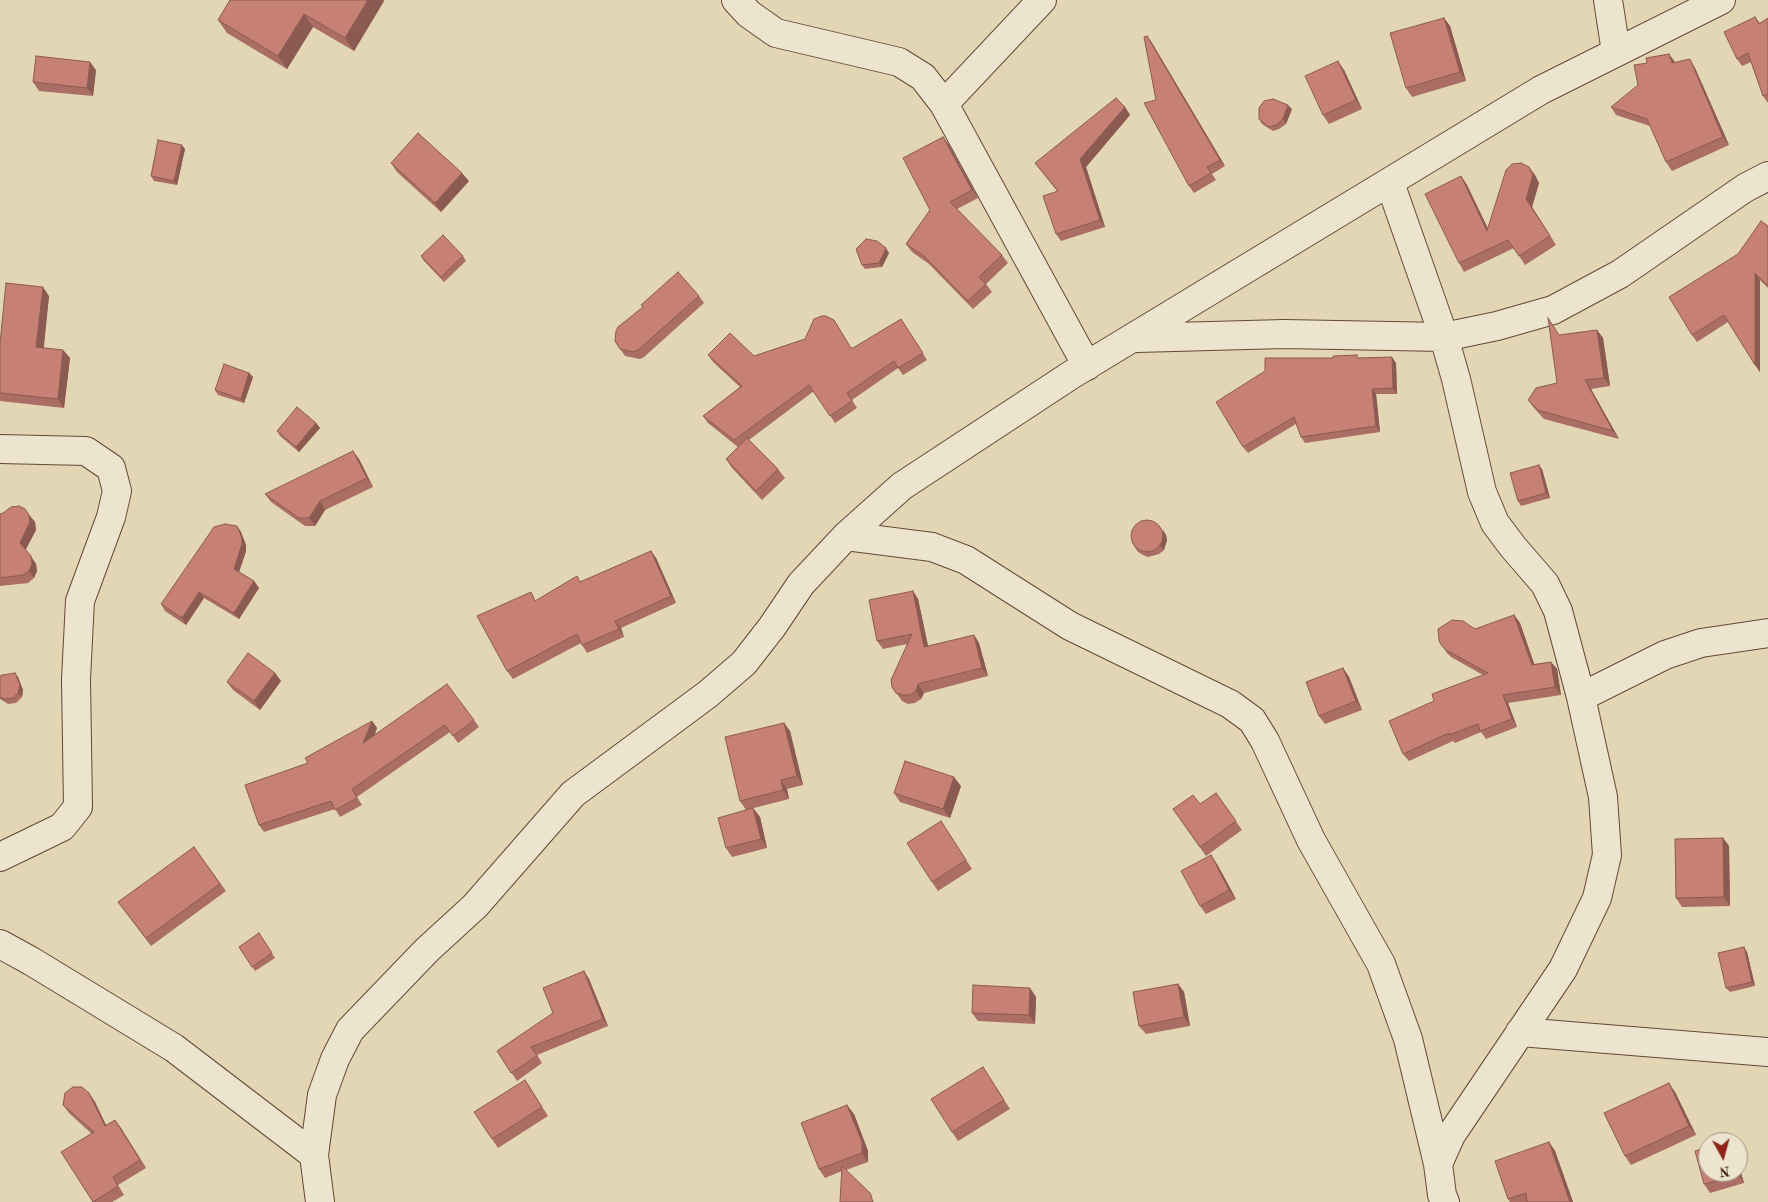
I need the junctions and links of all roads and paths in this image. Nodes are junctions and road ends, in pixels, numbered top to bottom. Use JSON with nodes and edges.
{"nodes":[{"id":1,"x":736,"y":0,"type":"edge"},
{"id":2,"x":1042,"y":0,"type":"edge"},
{"id":3,"x":1608,"y":0,"type":"edge"},
{"id":4,"x":1721,"y":0,"type":"edge"},
{"id":5,"x":1616,"y":52,"type":"junction"},
{"id":6,"x":944,"y":104,"type":"junction"},
{"id":7,"x":1768,"y":176,"type":"edge"},
{"id":8,"x":1390,"y":182,"type":"junction"},
{"id":9,"x":1444,"y":337,"type":"junction"},
{"id":10,"x":1134,"y":338,"type":"junction"},
{"id":11,"x":1087,"y":366,"type":"junction"},
{"id":12,"x":0,"y":449,"type":"edge"},
{"id":13,"x":846,"y":536,"type":"junction"},
{"id":14,"x":1768,"y":633,"type":"edge"},
{"id":15,"x":1581,"y":697,"type":"junction"},
{"id":16,"x":0,"y":857,"type":"edge"},
{"id":17,"x":0,"y":944,"type":"edge"},
{"id":18,"x":1520,"y":1032,"type":"junction"},
{"id":19,"x":1768,"y":1052,"type":"edge"},
{"id":20,"x":314,"y":1155,"type":"junction"},
{"id":21,"x":1438,"y":1164,"type":"junction"},
{"id":22,"x":320,"y":1202,"type":"edge"},
{"id":23,"x":1444,"y":1202,"type":"edge"}],
"edges":[{"from":1,"to":6,"type":"street"},
{"from":2,"to":6,"type":"street"},
{"from":3,"to":5,"type":"street"},
{"from":4,"to":5,"type":"street"},
{"from":5,"to":8,"type":"street"},
{"from":6,"to":11,"type":"street"},
{"from":7,"to":9,"type":"street"},
{"from":8,"to":9,"type":"street"},
{"from":8,"to":10,"type":"street"},
{"from":9,"to":10,"type":"street"},
{"from":9,"to":15,"type":"street"},
{"from":10,"to":11,"type":"street"},
{"from":11,"to":13,"type":"street"},
{"from":12,"to":16,"type":"street"},
{"from":13,"to":20,"type":"street"},
{"from":13,"to":21,"type":"street"},
{"from":14,"to":15,"type":"street"},
{"from":15,"to":18,"type":"street"},
{"from":17,"to":20,"type":"street"},
{"from":18,"to":19,"type":"street"},
{"from":18,"to":21,"type":"street"},
{"from":20,"to":22,"type":"street"},
{"from":21,"to":23,"type":"street"}]}
